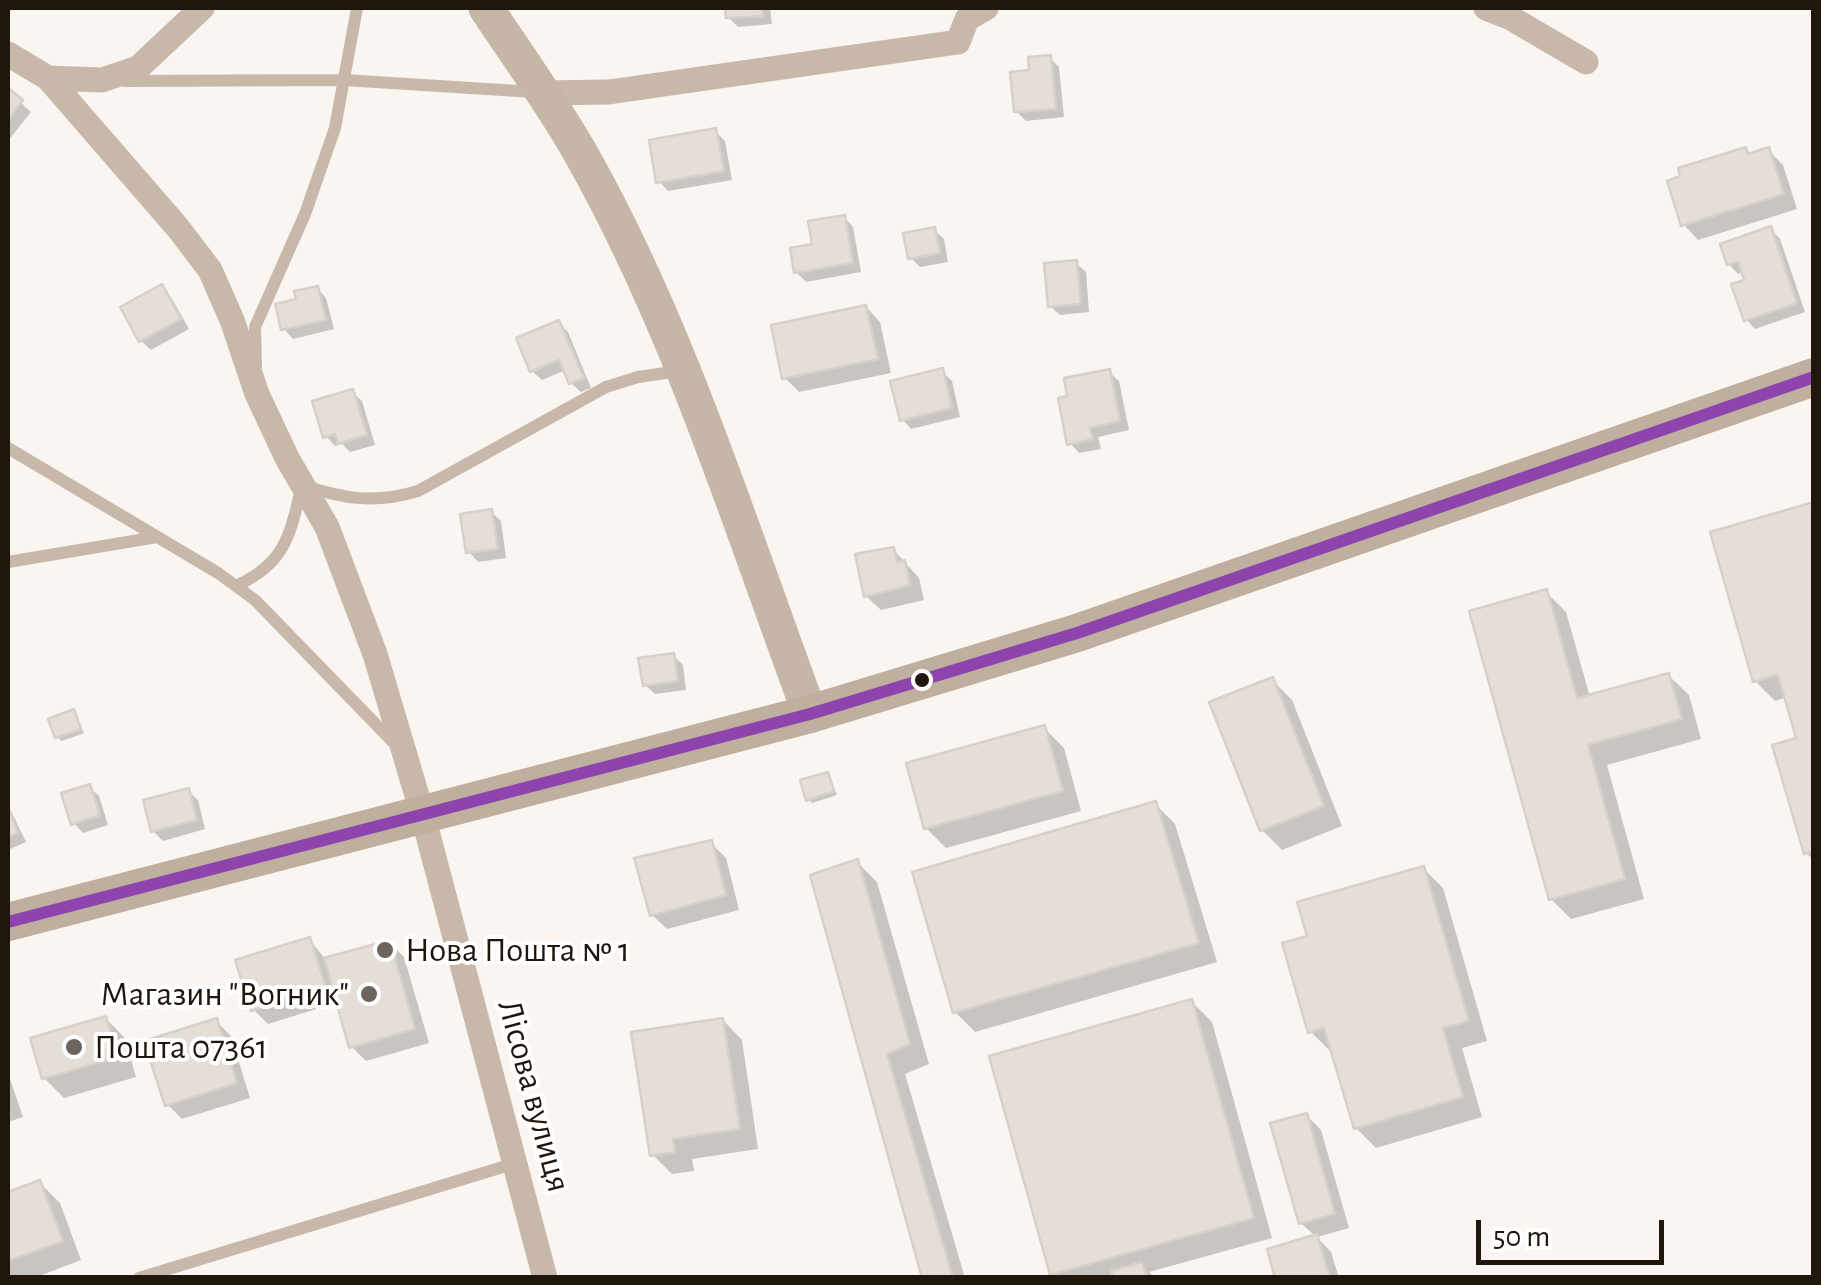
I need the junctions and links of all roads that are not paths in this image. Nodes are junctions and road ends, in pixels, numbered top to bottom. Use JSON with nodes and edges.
{"nodes":[{"id":1,"x":202,"y":8,"type":"edge"},
{"id":2,"x":357,"y":8,"type":"edge"},
{"id":3,"x":486,"y":8,"type":"edge"},
{"id":4,"x":986,"y":8,"type":"edge"},
{"id":5,"x":1486,"y":8,"type":"edge"},
{"id":6,"x":8,"y":54,"type":"edge"},
{"id":7,"x":1586,"y":62,"type":"dead end"},
{"id":8,"x":48,"y":78,"type":"junction"},
{"id":9,"x":102,"y":80,"type":"junction"},
{"id":10,"x":344,"y":80,"type":"junction"},
{"id":11,"x":542,"y":93,"type":"junction"},
{"id":12,"x":683,"y":371,"type":"junction"},
{"id":13,"x":1814,"y":377,"type":"edge"},
{"id":14,"x":257,"y":394,"type":"junction"},
{"id":15,"x":8,"y":448,"type":"edge"},
{"id":16,"x":302,"y":485,"type":"junction"},
{"id":17,"x":157,"y":537,"type":"junction"},
{"id":18,"x":8,"y":562,"type":"edge"},
{"id":19,"x":236,"y":586,"type":"junction"},
{"id":20,"x":810,"y":714,"type":"junction"},
{"id":21,"x":404,"y":754,"type":"junction"},
{"id":22,"x":423,"y":816,"type":"junction"},
{"id":23,"x":8,"y":922,"type":"edge"},
{"id":24,"x":516,"y":1162,"type":"junction"},
{"id":25,"x":138,"y":1278,"type":"edge"},
{"id":26,"x":545,"y":1278,"type":"edge"}],
"edges":[{"from":1,"to":9,"type":"street"},
{"from":2,"to":10,"type":"lane"},
{"from":3,"to":11,"type":"street"},
{"from":4,"to":11,"type":"street"},
{"from":5,"to":7,"type":"street"},
{"from":6,"to":8,"type":"street"},
{"from":8,"to":9,"type":"street"},
{"from":8,"to":14,"type":"street","name":"Лісова вулиця"},
{"from":9,"to":10,"type":"lane"},
{"from":10,"to":11,"type":"lane"},
{"from":10,"to":14,"type":"lane"},
{"from":11,"to":12,"type":"street"},
{"from":12,"to":16,"type":"lane"},
{"from":12,"to":20,"type":"street"},
{"from":13,"to":20,"type":"main road"},
{"from":14,"to":16,"type":"street","name":"Лісова вулиця"},
{"from":15,"to":17,"type":"lane"},
{"from":16,"to":19,"type":"lane"},
{"from":16,"to":21,"type":"street","name":"Лісова вулиця"},
{"from":17,"to":18,"type":"lane"},
{"from":17,"to":19,"type":"lane"},
{"from":19,"to":21,"type":"lane"},
{"from":20,"to":22,"type":"main road"},
{"from":21,"to":22,"type":"street","name":"Лісова вулиця"},
{"from":22,"to":23,"type":"main road"},
{"from":22,"to":24,"type":"street","name":"Лісова вулиця"},
{"from":24,"to":25,"type":"lane"},
{"from":24,"to":26,"type":"street","name":"Лісова вулиця"}]}
